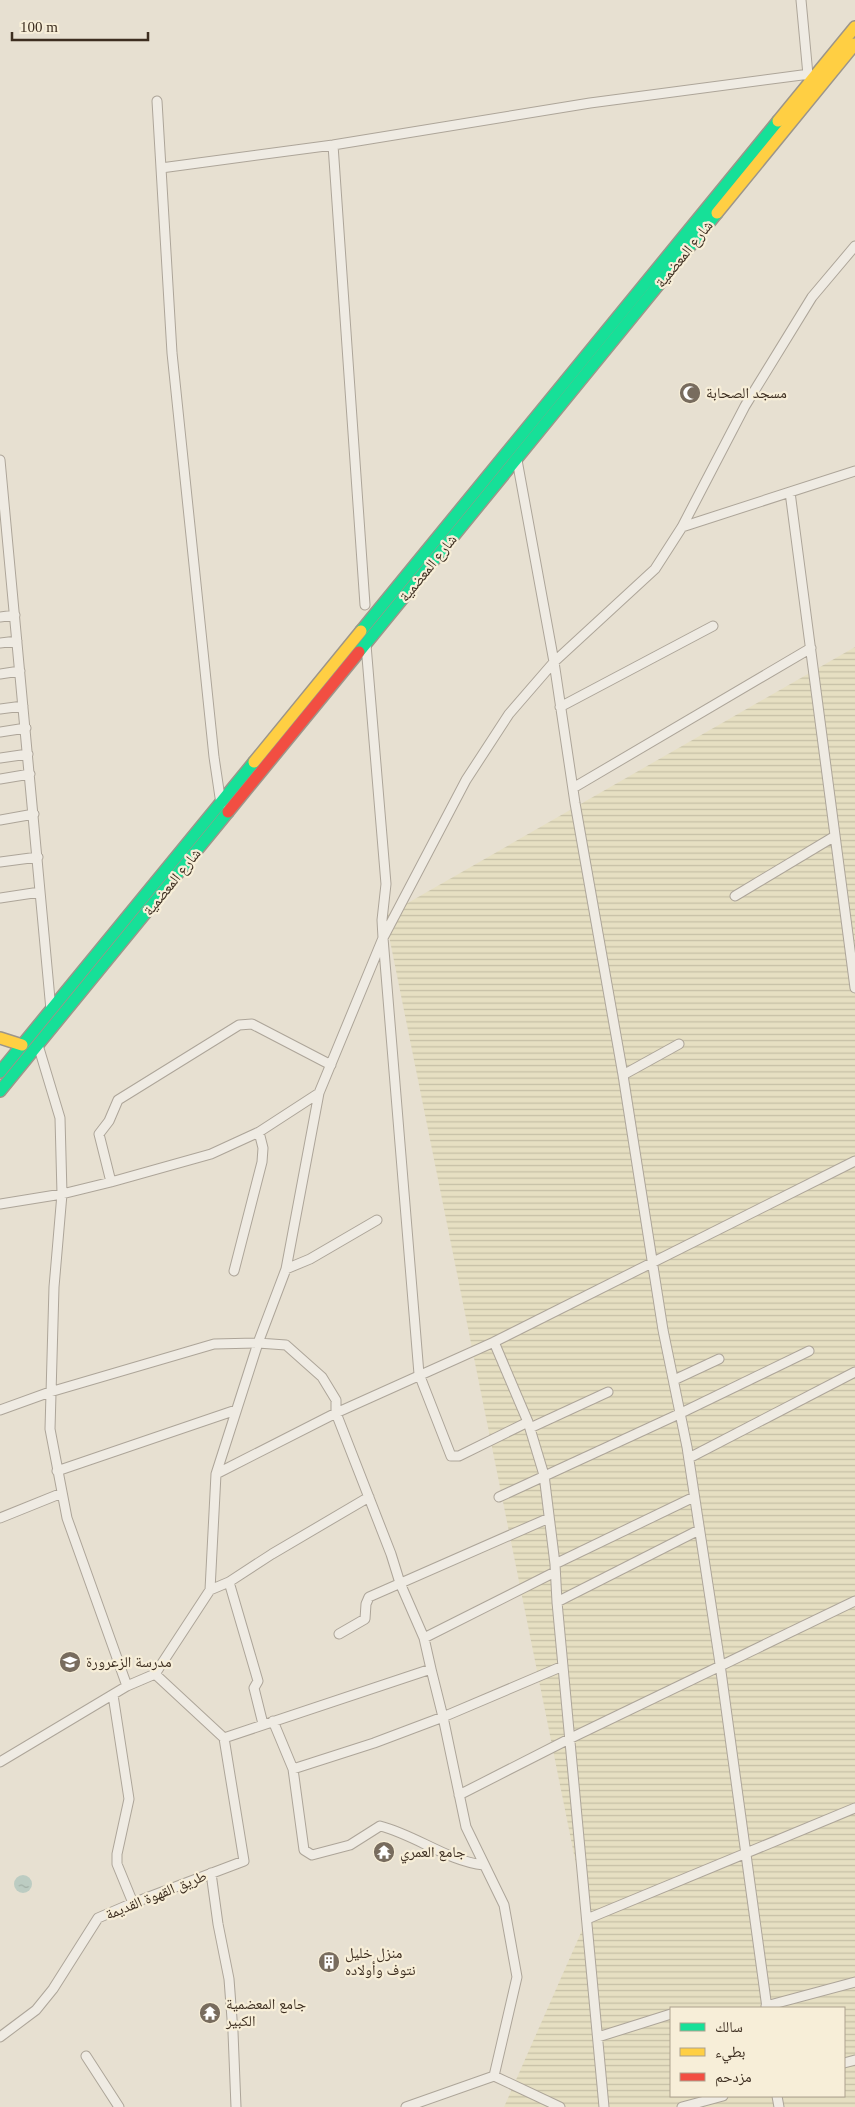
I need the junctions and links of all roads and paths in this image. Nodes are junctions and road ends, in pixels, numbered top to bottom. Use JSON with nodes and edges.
{"nodes":[{"id":1,"x":801,"y":0,"type":"edge"},
{"id":2,"x":855,"y":27,"type":"edge"},
{"id":3,"x":855,"y":44,"type":"edge"},
{"id":4,"x":816,"y":78,"type":"junction"},
{"id":5,"x":157,"y":101,"type":"dead end"},
{"id":6,"x":333,"y":145,"type":"junction"},
{"id":7,"x":161,"y":168,"type":"junction"},
{"id":8,"x":855,"y":246,"type":"edge"},
{"id":9,"x":521,"y":436,"type":"junction"},
{"id":10,"x":531,"y":444,"type":"junction"},
{"id":11,"x":0,"y":460,"type":"edge"},
{"id":12,"x":517,"y":460,"type":"junction"},
{"id":13,"x":855,"y":471,"type":"edge"},
{"id":14,"x":790,"y":492,"type":"junction"},
{"id":15,"x":682,"y":527,"type":"junction"},
{"id":16,"x":365,"y":605,"type":"dead end"},
{"id":17,"x":15,"y":615,"type":"junction"},
{"id":18,"x":0,"y":617,"type":"edge"},
{"id":19,"x":713,"y":626,"type":"dead end"},
{"id":20,"x":17,"y":641,"type":"junction"},
{"id":21,"x":0,"y":643,"type":"edge"},
{"id":22,"x":366,"y":645,"type":"junction"},
{"id":23,"x":810,"y":648,"type":"junction"},
{"id":24,"x":554,"y":662,"type":"junction"},
{"id":25,"x":20,"y":671,"type":"junction"},
{"id":26,"x":0,"y":674,"type":"edge"},
{"id":27,"x":23,"y":706,"type":"junction"},
{"id":28,"x":560,"y":707,"type":"junction"},
{"id":29,"x":0,"y":709,"type":"edge"},
{"id":30,"x":26,"y":728,"type":"junction"},
{"id":31,"x":0,"y":732,"type":"edge"},
{"id":32,"x":28,"y":754,"type":"junction"},
{"id":33,"x":0,"y":758,"type":"edge"},
{"id":34,"x":30,"y":774,"type":"junction"},
{"id":35,"x":0,"y":779,"type":"edge"},
{"id":36,"x":573,"y":788,"type":"junction"},
{"id":37,"x":221,"y":804,"type":"junction"},
{"id":38,"x":34,"y":814,"type":"junction"},
{"id":39,"x":0,"y":820,"type":"edge"},
{"id":40,"x":835,"y":836,"type":"junction"},
{"id":41,"x":38,"y":857,"type":"junction"},
{"id":42,"x":0,"y":862,"type":"edge"},
{"id":43,"x":40,"y":892,"type":"junction"},
{"id":44,"x":735,"y":896,"type":"dead end"},
{"id":45,"x":0,"y":898,"type":"edge"},
{"id":46,"x":383,"y":938,"type":"junction"},
{"id":47,"x":855,"y":988,"type":"edge"},
{"id":48,"x":51,"y":1011,"type":"junction"},
{"id":49,"x":0,"y":1038,"type":"edge"},
{"id":50,"x":679,"y":1044,"type":"dead end"},
{"id":51,"x":22,"y":1045,"type":"junction"},
{"id":52,"x":38,"y":1045,"type":"junction"},
{"id":53,"x":331,"y":1065,"type":"junction"},
{"id":54,"x":0,"y":1072,"type":"edge"},
{"id":55,"x":623,"y":1075,"type":"junction"},
{"id":56,"x":0,"y":1091,"type":"edge"},
{"id":57,"x":320,"y":1093,"type":"junction"},
{"id":58,"x":259,"y":1132,"type":"junction"},
{"id":59,"x":855,"y":1161,"type":"edge"},
{"id":60,"x":111,"y":1182,"type":"junction"},
{"id":61,"x":62,"y":1194,"type":"junction"},
{"id":62,"x":0,"y":1204,"type":"edge"},
{"id":63,"x":377,"y":1220,"type":"dead end"},
{"id":64,"x":653,"y":1263,"type":"junction"},
{"id":65,"x":286,"y":1269,"type":"junction"},
{"id":66,"x":234,"y":1271,"type":"dead end"},
{"id":67,"x":494,"y":1342,"type":"junction"},
{"id":68,"x":258,"y":1343,"type":"junction"},
{"id":69,"x":809,"y":1351,"type":"dead end"},
{"id":70,"x":719,"y":1359,"type":"dead end"},
{"id":71,"x":855,"y":1372,"type":"edge"},
{"id":72,"x":419,"y":1374,"type":"junction"},
{"id":73,"x":674,"y":1380,"type":"junction"},
{"id":74,"x":50,"y":1392,"type":"junction"},
{"id":75,"x":608,"y":1392,"type":"dead end"},
{"id":76,"x":0,"y":1410,"type":"edge"},
{"id":77,"x":236,"y":1410,"type":"junction"},
{"id":78,"x":336,"y":1413,"type":"junction"},
{"id":79,"x":680,"y":1414,"type":"junction"},
{"id":80,"x":529,"y":1425,"type":"junction"},
{"id":81,"x":689,"y":1458,"type":"junction"},
{"id":82,"x":57,"y":1472,"type":"junction"},
{"id":83,"x":216,"y":1474,"type":"junction"},
{"id":84,"x":544,"y":1475,"type":"junction"},
{"id":85,"x":62,"y":1493,"type":"junction"},
{"id":86,"x":498,"y":1497,"type":"dead end"},
{"id":87,"x":694,"y":1497,"type":"junction"},
{"id":88,"x":369,"y":1498,"type":"junction"},
{"id":89,"x":0,"y":1518,"type":"edge"},
{"id":90,"x":549,"y":1518,"type":"junction"},
{"id":91,"x":699,"y":1530,"type":"junction"},
{"id":92,"x":555,"y":1568,"type":"junction"},
{"id":93,"x":229,"y":1582,"type":"junction"},
{"id":94,"x":400,"y":1584,"type":"junction"},
{"id":95,"x":210,"y":1590,"type":"junction"},
{"id":96,"x":855,"y":1601,"type":"edge"},
{"id":97,"x":557,"y":1602,"type":"junction"},
{"id":98,"x":338,"y":1634,"type":"dead end"},
{"id":99,"x":424,"y":1638,"type":"junction"},
{"id":100,"x":563,"y":1666,"type":"junction"},
{"id":101,"x":720,"y":1666,"type":"junction"},
{"id":102,"x":430,"y":1669,"type":"junction"},
{"id":103,"x":155,"y":1674,"type":"junction"},
{"id":104,"x":127,"y":1686,"type":"junction"},
{"id":105,"x":113,"y":1695,"type":"junction"},
{"id":106,"x":443,"y":1718,"type":"junction"},
{"id":107,"x":273,"y":1721,"type":"junction"},
{"id":108,"x":262,"y":1724,"type":"junction"},
{"id":109,"x":224,"y":1738,"type":"junction"},
{"id":110,"x":571,"y":1738,"type":"junction"},
{"id":111,"x":0,"y":1762,"type":"edge"},
{"id":112,"x":293,"y":1769,"type":"junction"},
{"id":113,"x":459,"y":1795,"type":"junction"},
{"id":114,"x":855,"y":1808,"type":"edge"},
{"id":115,"x":745,"y":1855,"type":"junction"},
{"id":116,"x":484,"y":1865,"type":"junction"},
{"id":117,"x":211,"y":1873,"type":"junction"},
{"id":118,"x":132,"y":1903,"type":"junction"},
{"id":119,"x":587,"y":1919,"type":"junction"},
{"id":120,"x":855,"y":1982,"type":"edge"},
{"id":121,"x":766,"y":2007,"type":"edge"},
{"id":122,"x":670,"y":2014,"type":"edge"},
{"id":123,"x":0,"y":2037,"type":"edge"},
{"id":124,"x":598,"y":2037,"type":"junction"},
{"id":125,"x":86,"y":2056,"type":"dead end"},
{"id":126,"x":494,"y":2076,"type":"junction"},
{"id":127,"x":719,"y":2097,"type":"edge"},
{"id":128,"x":418,"y":2106,"type":"edge"},
{"id":129,"x":119,"y":2107,"type":"edge"},
{"id":130,"x":236,"y":2107,"type":"edge"},
{"id":131,"x":406,"y":2107,"type":"edge"},
{"id":132,"x":560,"y":2107,"type":"edge"},
{"id":133,"x":604,"y":2107,"type":"edge"},
{"id":134,"x":682,"y":2107,"type":"edge"}],
"edges":[{"from":1,"to":4,"type":"street"},
{"from":2,"to":4,"type":"main road","name":"شارع المعضمية"},
{"from":3,"to":4,"type":"main road","name":"شارع المعضمية"},
{"from":4,"to":6,"type":"street"},
{"from":4,"to":9,"type":"main road","name":"شارع المعضمية"},
{"from":4,"to":10,"type":"main road","name":"شارع المعضمية"},
{"from":5,"to":7,"type":"street"},
{"from":6,"to":7,"type":"street"},
{"from":6,"to":16,"type":"street"},
{"from":7,"to":37,"type":"street"},
{"from":8,"to":15,"type":"street"},
{"from":9,"to":10,"type":"main road"},
{"from":9,"to":37,"type":"main road","name":"شارع المعضمية"},
{"from":10,"to":12,"type":"main road","name":"شارع المعضمية"},
{"from":11,"to":17,"type":"street"},
{"from":12,"to":22,"type":"main road","name":"شارع المعضمية"},
{"from":12,"to":24,"type":"street"},
{"from":13,"to":14,"type":"street"},
{"from":14,"to":15,"type":"street"},
{"from":14,"to":23,"type":"street"},
{"from":15,"to":24,"type":"street"},
{"from":17,"to":18,"type":"street"},
{"from":17,"to":20,"type":"street"},
{"from":19,"to":28,"type":"street"},
{"from":20,"to":21,"type":"street"},
{"from":20,"to":25,"type":"street"},
{"from":22,"to":46,"type":"street"},
{"from":22,"to":52,"type":"main road","name":"شارع المعضمية"},
{"from":23,"to":36,"type":"street"},
{"from":23,"to":40,"type":"street"},
{"from":24,"to":28,"type":"street"},
{"from":24,"to":46,"type":"street"},
{"from":25,"to":26,"type":"street"},
{"from":25,"to":27,"type":"street"},
{"from":27,"to":29,"type":"street"},
{"from":27,"to":30,"type":"street"},
{"from":28,"to":36,"type":"street"},
{"from":30,"to":31,"type":"street"},
{"from":30,"to":32,"type":"street"},
{"from":32,"to":33,"type":"street"},
{"from":32,"to":34,"type":"street"},
{"from":34,"to":35,"type":"street"},
{"from":34,"to":38,"type":"street"},
{"from":36,"to":55,"type":"street"},
{"from":37,"to":48,"type":"main road","name":"شارع المعضمية"},
{"from":38,"to":39,"type":"street"},
{"from":38,"to":41,"type":"street"},
{"from":40,"to":44,"type":"street"},
{"from":40,"to":47,"type":"street"},
{"from":41,"to":42,"type":"street"},
{"from":41,"to":43,"type":"street"},
{"from":43,"to":45,"type":"street"},
{"from":43,"to":48,"type":"street"},
{"from":46,"to":53,"type":"street"},
{"from":46,"to":72,"type":"street"},
{"from":48,"to":51,"type":"main road","name":"شارع المعضمية"},
{"from":49,"to":51,"type":"main road"},
{"from":50,"to":55,"type":"street"},
{"from":51,"to":54,"type":"main road","name":"شارع المعضمية"},
{"from":52,"to":56,"type":"main road","name":"شارع المعضمية"},
{"from":52,"to":61,"type":"street"},
{"from":53,"to":57,"type":"street"},
{"from":53,"to":60,"type":"street"},
{"from":55,"to":64,"type":"street"},
{"from":57,"to":58,"type":"street"},
{"from":57,"to":65,"type":"street"},
{"from":58,"to":60,"type":"street"},
{"from":58,"to":66,"type":"street"},
{"from":59,"to":64,"type":"street"},
{"from":60,"to":61,"type":"street"},
{"from":61,"to":62,"type":"street"},
{"from":61,"to":74,"type":"street"},
{"from":63,"to":65,"type":"street"},
{"from":64,"to":67,"type":"street"},
{"from":64,"to":73,"type":"street"},
{"from":65,"to":68,"type":"street"},
{"from":67,"to":72,"type":"street"},
{"from":67,"to":80,"type":"street"},
{"from":68,"to":74,"type":"street"},
{"from":68,"to":77,"type":"street"},
{"from":68,"to":78,"type":"street"},
{"from":69,"to":79,"type":"street"},
{"from":70,"to":73,"type":"street"},
{"from":71,"to":81,"type":"street"},
{"from":72,"to":78,"type":"street"},
{"from":72,"to":80,"type":"street"},
{"from":73,"to":79,"type":"street"},
{"from":74,"to":76,"type":"street"},
{"from":74,"to":82,"type":"street"},
{"from":75,"to":80,"type":"street"},
{"from":77,"to":82,"type":"street"},
{"from":77,"to":83,"type":"street"},
{"from":78,"to":83,"type":"street"},
{"from":78,"to":88,"type":"street"},
{"from":79,"to":81,"type":"street"},
{"from":79,"to":84,"type":"street"},
{"from":80,"to":84,"type":"street"},
{"from":81,"to":87,"type":"street"},
{"from":82,"to":85,"type":"street"},
{"from":83,"to":95,"type":"street"},
{"from":84,"to":86,"type":"street"},
{"from":84,"to":90,"type":"street"},
{"from":85,"to":89,"type":"street"},
{"from":85,"to":104,"type":"street"},
{"from":87,"to":91,"type":"street"},
{"from":87,"to":92,"type":"street"},
{"from":88,"to":93,"type":"street"},
{"from":88,"to":94,"type":"street"},
{"from":90,"to":92,"type":"street"},
{"from":90,"to":94,"type":"street"},
{"from":91,"to":97,"type":"street"},
{"from":91,"to":101,"type":"street"},
{"from":92,"to":97,"type":"street"},
{"from":92,"to":99,"type":"street"},
{"from":93,"to":95,"type":"street"},
{"from":93,"to":108,"type":"street"},
{"from":94,"to":98,"type":"street"},
{"from":94,"to":99,"type":"street"},
{"from":95,"to":103,"type":"street"},
{"from":96,"to":101,"type":"street"},
{"from":97,"to":100,"type":"street"},
{"from":99,"to":102,"type":"street"},
{"from":100,"to":106,"type":"street"},
{"from":100,"to":110,"type":"street"},
{"from":101,"to":110,"type":"street"},
{"from":101,"to":115,"type":"street"},
{"from":102,"to":106,"type":"street"},
{"from":102,"to":107,"type":"street"},
{"from":103,"to":104,"type":"street"},
{"from":103,"to":109,"type":"street"},
{"from":104,"to":105,"type":"street"},
{"from":105,"to":111,"type":"street"},
{"from":105,"to":118,"type":"street"},
{"from":106,"to":112,"type":"street"},
{"from":106,"to":113,"type":"street"},
{"from":107,"to":108,"type":"street"},
{"from":107,"to":112,"type":"street"},
{"from":108,"to":109,"type":"street"},
{"from":109,"to":117,"type":"street","name":"طريق القهوة القديمة"},
{"from":110,"to":113,"type":"street"},
{"from":110,"to":119,"type":"street"},
{"from":112,"to":116,"type":"street"},
{"from":113,"to":116,"type":"street"},
{"from":114,"to":115,"type":"street"},
{"from":115,"to":119,"type":"street"},
{"from":115,"to":121,"type":"street"},
{"from":116,"to":126,"type":"street"},
{"from":117,"to":118,"type":"street","name":"طريق القهوة القديمة"},
{"from":117,"to":130,"type":"street"},
{"from":118,"to":123,"type":"street","name":"طريق القهوة القديمة"},
{"from":119,"to":124,"type":"street"},
{"from":120,"to":121,"type":"street"},
{"from":122,"to":124,"type":"street"},
{"from":124,"to":133,"type":"street"},
{"from":125,"to":129,"type":"street"},
{"from":126,"to":128,"type":"street"},
{"from":126,"to":132,"type":"street"},
{"from":127,"to":134,"type":"street"},
{"from":128,"to":131,"type":"street"}]}
